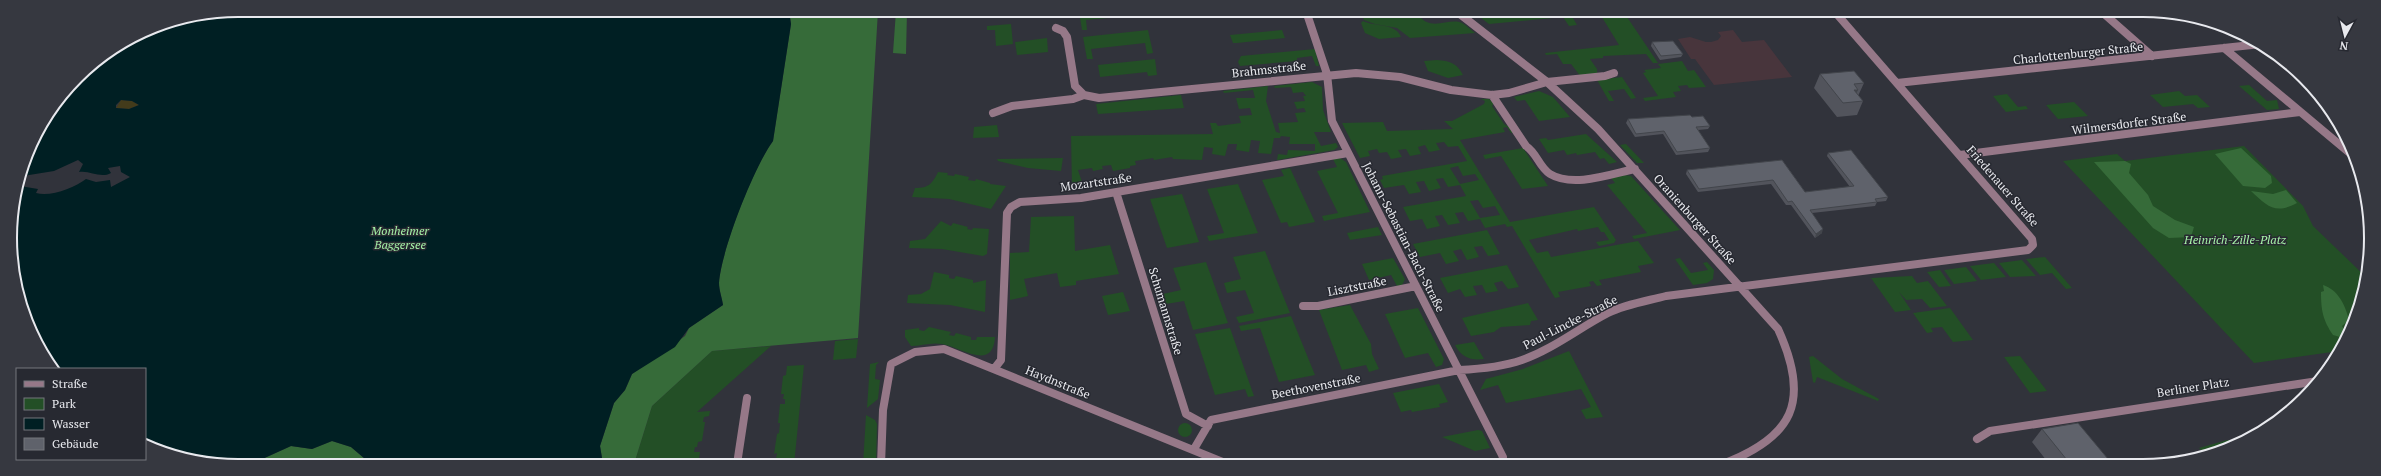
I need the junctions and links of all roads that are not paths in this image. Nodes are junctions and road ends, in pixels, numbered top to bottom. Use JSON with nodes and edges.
{"nodes":[{"id":1,"x":1308,"y":17,"type":"edge"},
{"id":2,"x":1464,"y":17,"type":"edge"},
{"id":3,"x":1839,"y":17,"type":"edge"},
{"id":4,"x":2108,"y":17,"type":"edge"},
{"id":5,"x":1056,"y":28,"type":"dead end"},
{"id":6,"x":2251,"y":45,"type":"edge"},
{"id":7,"x":2224,"y":48,"type":"junction"},
{"id":8,"x":2152,"y":56,"type":"junction"},
{"id":9,"x":1614,"y":73,"type":"dead end"},
{"id":10,"x":1327,"y":74,"type":"junction"},
{"id":11,"x":1547,"y":82,"type":"junction"},
{"id":12,"x":1898,"y":84,"type":"junction"},
{"id":13,"x":1084,"y":95,"type":"junction"},
{"id":14,"x":1492,"y":95,"type":"junction"},
{"id":15,"x":2300,"y":112,"type":"junction"},
{"id":16,"x":994,"y":113,"type":"dead end"},
{"id":17,"x":2345,"y":150,"type":"edge"},
{"id":18,"x":1348,"y":153,"type":"junction"},
{"id":19,"x":1960,"y":155,"type":"junction"},
{"id":20,"x":1635,"y":169,"type":"junction"},
{"id":21,"x":1116,"y":192,"type":"junction"},
{"id":22,"x":1416,"y":286,"type":"junction"},
{"id":23,"x":1740,"y":286,"type":"junction"},
{"id":24,"x":1303,"y":306,"type":"dead end"},
{"id":25,"x":994,"y":369,"type":"junction"},
{"id":26,"x":1459,"y":370,"type":"junction"},
{"id":27,"x":2311,"y":382,"type":"edge"},
{"id":28,"x":747,"y":398,"type":"dead end"},
{"id":29,"x":2072,"y":418,"type":"junction"},
{"id":30,"x":1208,"y":426,"type":"junction"},
{"id":31,"x":2081,"y":430,"type":"edge"},
{"id":32,"x":1977,"y":439,"type":"dead end"},
{"id":33,"x":1194,"y":449,"type":"junction"},
{"id":34,"x":738,"y":459,"type":"edge"},
{"id":35,"x":881,"y":459,"type":"edge"},
{"id":36,"x":1216,"y":459,"type":"edge"},
{"id":37,"x":1502,"y":459,"type":"edge"},
{"id":38,"x":1737,"y":459,"type":"edge"}],
"edges":[{"from":1,"to":10,"type":"street","name":"Johann-Sebastian-Bach-Straße"},
{"from":2,"to":11,"type":"street","name":"Oranienburger Straße"},
{"from":3,"to":12,"type":"street","name":"Friedenauer Straße"},
{"from":4,"to":8,"type":"street"},
{"from":5,"to":13,"type":"street"},
{"from":6,"to":7,"type":"street","name":"Charlottenburger Straße"},
{"from":7,"to":8,"type":"street","name":"Charlottenburger Straße"},
{"from":7,"to":15,"type":"street"},
{"from":8,"to":12,"type":"street","name":"Charlottenburger Straße"},
{"from":9,"to":11,"type":"street","name":"Brahmsstraße"},
{"from":10,"to":13,"type":"street","name":"Brahmsstraße"},
{"from":10,"to":14,"type":"street","name":"Brahmsstraße"},
{"from":10,"to":18,"type":"street","name":"Johann-Sebastian-Bach-Straße"},
{"from":11,"to":14,"type":"street","name":"Brahmsstraße"},
{"from":11,"to":20,"type":"street","name":"Oranienburger Straße"},
{"from":12,"to":19,"type":"street","name":"Friedenauer Straße"},
{"from":13,"to":16,"type":"street","name":"Brahmsstraße"},
{"from":14,"to":20,"type":"street"},
{"from":15,"to":17,"type":"street"},
{"from":15,"to":19,"type":"street","name":"Wilmersdorfer Straße"},
{"from":18,"to":21,"type":"street","name":"Mozartstraße"},
{"from":18,"to":22,"type":"street","name":"Johann-Sebastian-Bach-Straße"},
{"from":19,"to":23,"type":"street","name":"Friedenauer Straße"},
{"from":20,"to":23,"type":"street","name":"Oranienburger Straße"},
{"from":21,"to":25,"type":"street","name":"Mozartstraße"},
{"from":21,"to":30,"type":"street","name":"Schumannstraße"},
{"from":22,"to":24,"type":"street","name":"Lisztstraße"},
{"from":22,"to":26,"type":"street","name":"Johann-Sebastian-Bach-Straße"},
{"from":23,"to":26,"type":"street","name":"Paul-Lincke-Straße"},
{"from":23,"to":38,"type":"street","name":"Oranienburger Straße"},
{"from":25,"to":33,"type":"street","name":"Haydnstraße"},
{"from":25,"to":35,"type":"street","name":"Haydnstraße"},
{"from":26,"to":30,"type":"street","name":"Beethovenstraße"},
{"from":26,"to":37,"type":"street","name":"Johann-Sebastian-Bach-Straße"},
{"from":27,"to":29,"type":"street","name":"Berliner Platz"},
{"from":28,"to":34,"type":"street"},
{"from":29,"to":31,"type":"street"},
{"from":29,"to":32,"type":"street","name":"Berliner Platz"},
{"from":30,"to":33,"type":"street"},
{"from":33,"to":36,"type":"street","name":"Haydnstraße"}]}
